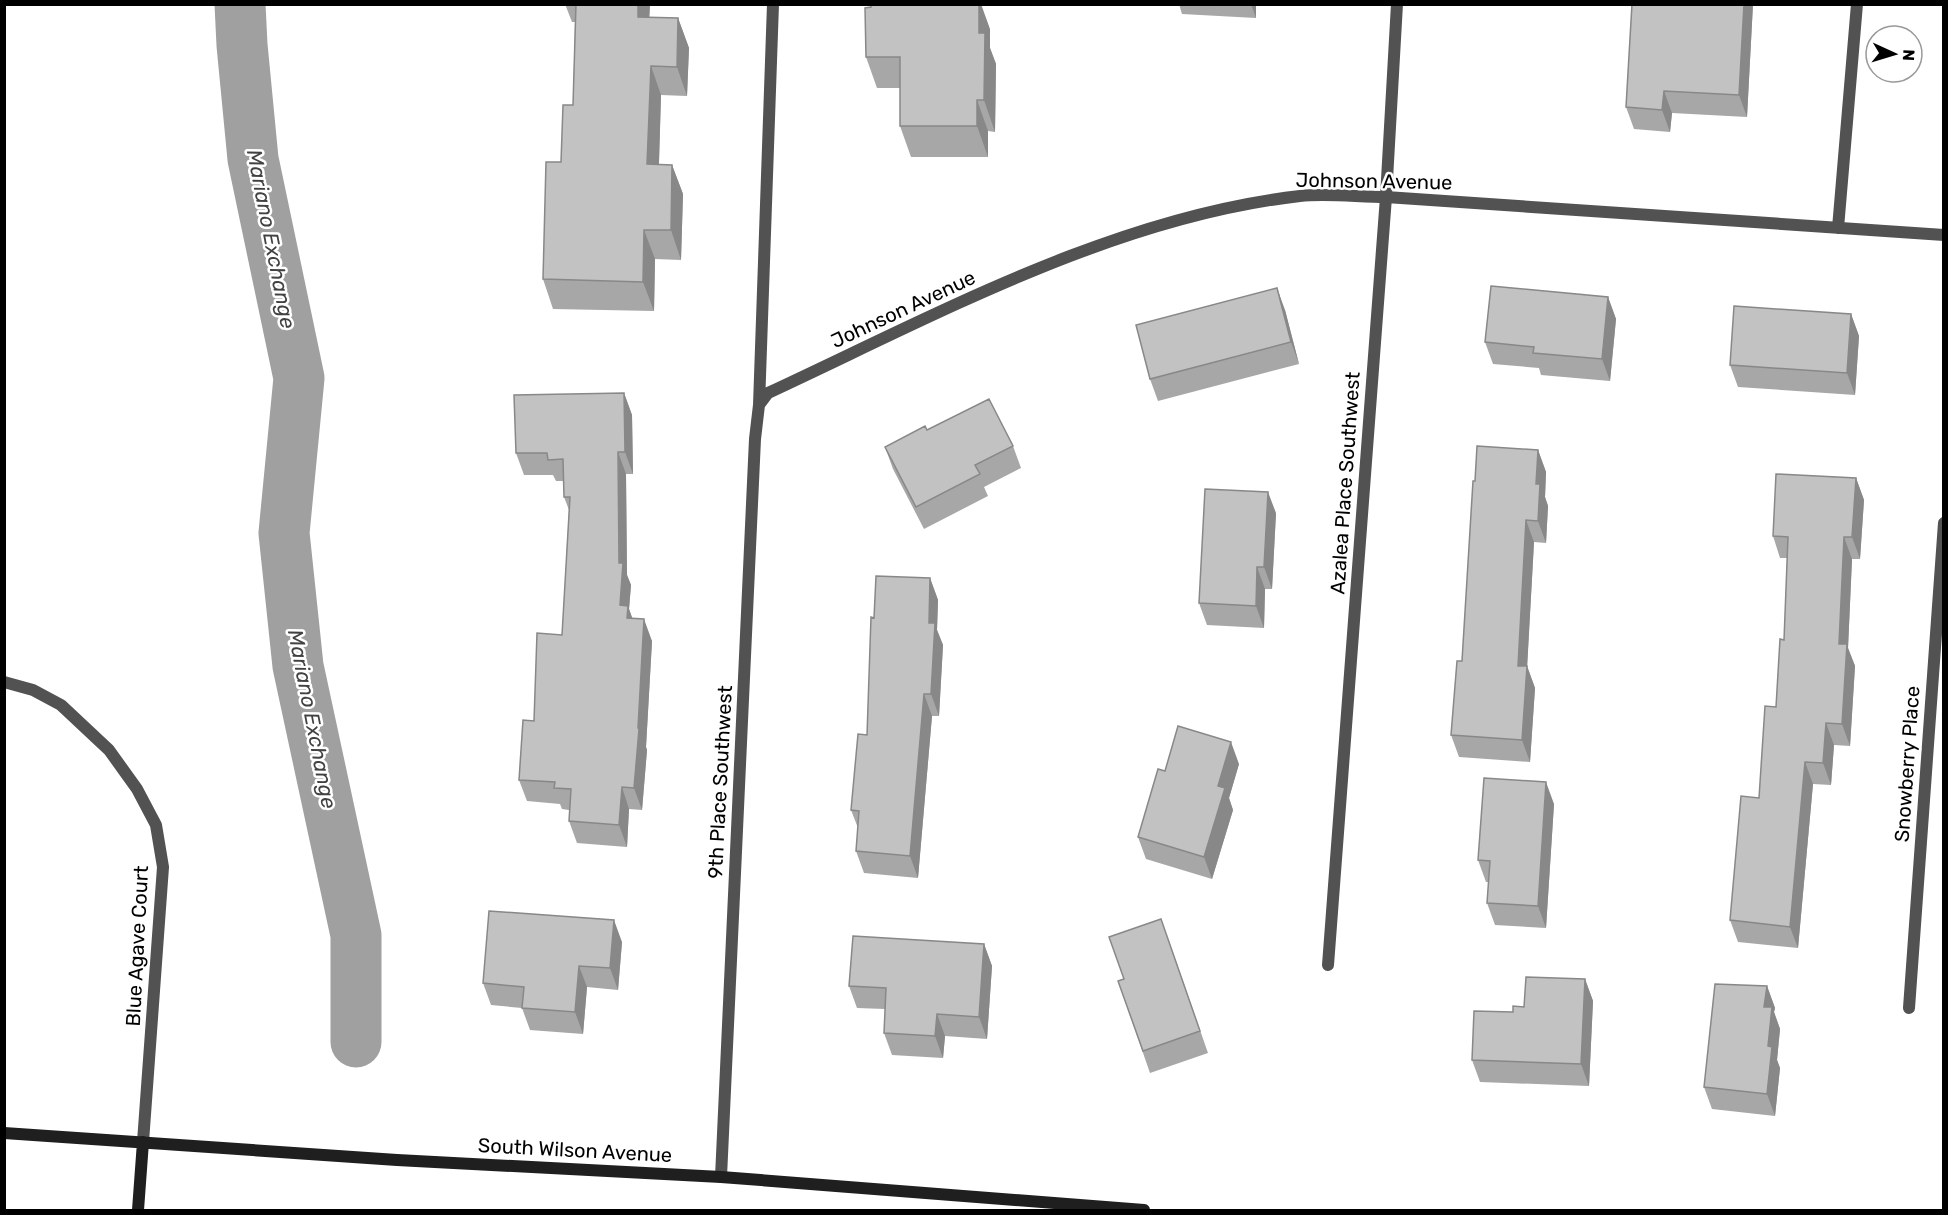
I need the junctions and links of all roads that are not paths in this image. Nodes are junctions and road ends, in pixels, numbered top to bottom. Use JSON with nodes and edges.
{"nodes":[{"id":1,"x":773,"y":4,"type":"edge"},
{"id":2,"x":1397,"y":4,"type":"edge"},
{"id":3,"x":1857,"y":4,"type":"edge"},
{"id":4,"x":1386,"y":197,"type":"junction"},
{"id":5,"x":1838,"y":228,"type":"junction"},
{"id":6,"x":1944,"y":235,"type":"edge"},
{"id":7,"x":759,"y":405,"type":"junction"},
{"id":8,"x":1944,"y":523,"type":"edge"},
{"id":9,"x":4,"y":682,"type":"edge"},
{"id":10,"x":1328,"y":964,"type":"dead end"},
{"id":11,"x":1909,"y":1008,"type":"dead end"},
{"id":12,"x":4,"y":1133,"type":"edge"},
{"id":13,"x":143,"y":1142,"type":"junction"},
{"id":14,"x":721,"y":1177,"type":"junction"},
{"id":15,"x":138,"y":1210,"type":"edge"},
{"id":16,"x":1144,"y":1210,"type":"edge"}],
"edges":[{"from":1,"to":7,"type":"street","name":"9th Place Southwest"},
{"from":2,"to":4,"type":"street","name":"Azalea Place Southwest"},
{"from":3,"to":5,"type":"street"},
{"from":4,"to":5,"type":"street","name":"Johnson Avenue"},
{"from":4,"to":7,"type":"street","name":"Johnson Avenue"},
{"from":4,"to":10,"type":"street","name":"Azalea Place Southwest"},
{"from":5,"to":6,"type":"street","name":"Johnson Avenue"},
{"from":7,"to":14,"type":"street","name":"9th Place Southwest"},
{"from":8,"to":11,"type":"street","name":"Snowberry Place"},
{"from":9,"to":13,"type":"street","name":"Blue Agave Court"},
{"from":12,"to":13,"type":"main road","name":"South Wilson Avenue"},
{"from":13,"to":14,"type":"main road","name":"South Wilson Avenue"},
{"from":13,"to":15,"type":"main road"},
{"from":14,"to":16,"type":"main road","name":"South Wilson Avenue"}]}
